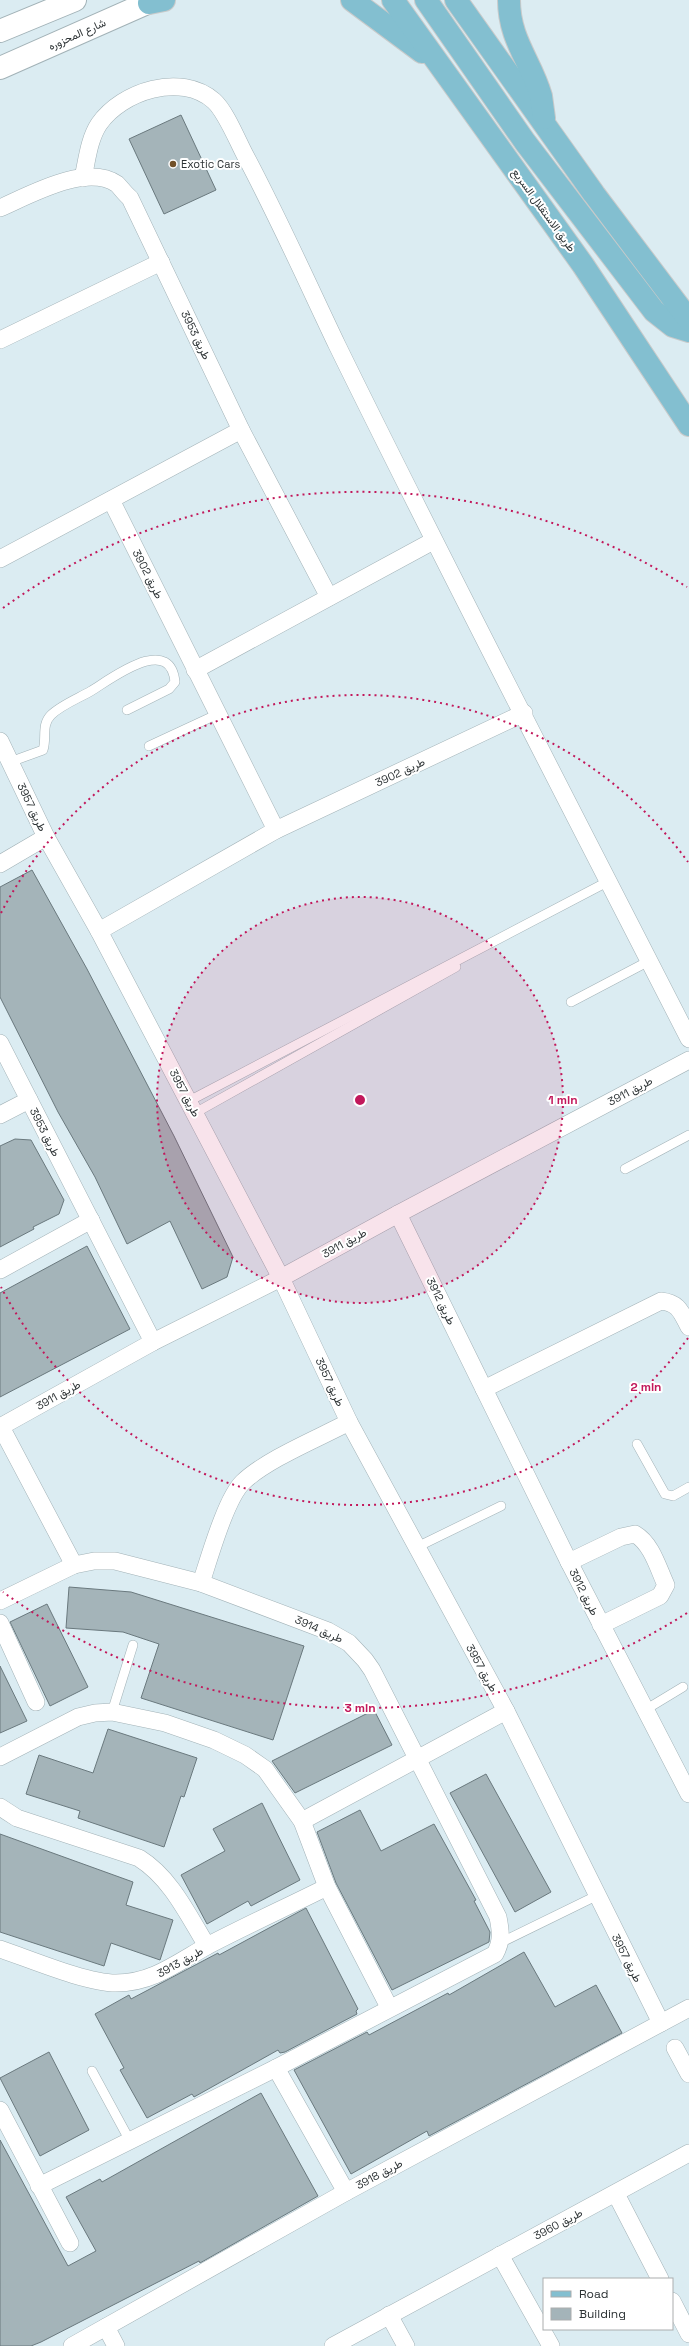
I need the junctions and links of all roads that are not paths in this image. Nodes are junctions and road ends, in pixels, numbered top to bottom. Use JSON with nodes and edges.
{"nodes":[{"id":1,"x":75,"y":0,"type":"edge"},
{"id":2,"x":352,"y":0,"type":"edge"},
{"id":3,"x":393,"y":0,"type":"edge"},
{"id":4,"x":426,"y":0,"type":"edge"},
{"id":5,"x":456,"y":0,"type":"edge"},
{"id":6,"x":509,"y":0,"type":"edge"},
{"id":7,"x":156,"y":1,"type":"edge"},
{"id":8,"x":0,"y":32,"type":"edge"},
{"id":9,"x":438,"y":64,"type":"junction"},
{"id":10,"x":0,"y":68,"type":"edge"},
{"id":11,"x":545,"y":127,"type":"junction"},
{"id":12,"x":83,"y":178,"type":"junction"},
{"id":13,"x":0,"y":208,"type":"edge"},
{"id":14,"x":161,"y":262,"type":"junction"},
{"id":15,"x":689,"y":320,"type":"edge"},
{"id":16,"x":689,"y":331,"type":"edge"},
{"id":17,"x":0,"y":340,"type":"edge"},
{"id":18,"x":689,"y":425,"type":"edge"},
{"id":19,"x":241,"y":430,"type":"junction"},
{"id":20,"x":111,"y":500,"type":"junction"},
{"id":21,"x":434,"y":541,"type":"junction"},
{"id":22,"x":0,"y":559,"type":"edge"},
{"id":23,"x":329,"y":597,"type":"junction"},
{"id":24,"x":195,"y":670,"type":"junction"},
{"id":25,"x":127,"y":710,"type":"dead end"},
{"id":26,"x":524,"y":713,"type":"junction"},
{"id":27,"x":218,"y":714,"type":"junction"},
{"id":28,"x":0,"y":741,"type":"edge"},
{"id":29,"x":149,"y":746,"type":"dead end"},
{"id":30,"x":10,"y":762,"type":"junction"},
{"id":31,"x":276,"y":830,"type":"junction"},
{"id":32,"x":46,"y":837,"type":"junction"},
{"id":33,"x":0,"y":864,"type":"edge"},
{"id":34,"x":608,"y":881,"type":"junction"},
{"id":35,"x":522,"y":928,"type":"junction"},
{"id":36,"x":99,"y":931,"type":"junction"},
{"id":37,"x":649,"y":961,"type":"junction"},
{"id":38,"x":571,"y":1002,"type":"dead end"},
{"id":39,"x":689,"y":1039,"type":"edge"},
{"id":40,"x":0,"y":1043,"type":"edge"},
{"id":41,"x":689,"y":1060,"type":"edge"},
{"id":42,"x":29,"y":1100,"type":"junction"},
{"id":43,"x":192,"y":1107,"type":"junction"},
{"id":44,"x":0,"y":1115,"type":"edge"},
{"id":45,"x":689,"y":1136,"type":"edge"},
{"id":46,"x":625,"y":1169,"type":"dead end"},
{"id":47,"x":398,"y":1214,"type":"junction"},
{"id":48,"x":91,"y":1220,"type":"junction"},
{"id":49,"x":0,"y":1270,"type":"edge"},
{"id":50,"x":281,"y":1278,"type":"junction"},
{"id":51,"x":689,"y":1327,"type":"edge"},
{"id":52,"x":153,"y":1342,"type":"junction"},
{"id":53,"x":484,"y":1389,"type":"junction"},
{"id":54,"x":349,"y":1422,"type":"junction"},
{"id":55,"x":0,"y":1427,"type":"edge"},
{"id":56,"x":637,"y":1444,"type":"dead end"},
{"id":57,"x":689,"y":1487,"type":"edge"},
{"id":58,"x":501,"y":1506,"type":"dead end"},
{"id":59,"x":417,"y":1547,"type":"junction"},
{"id":60,"x":569,"y":1562,"type":"junction"},
{"id":61,"x":74,"y":1565,"type":"junction"},
{"id":62,"x":200,"y":1583,"type":"junction"},
{"id":63,"x":0,"y":1601,"type":"edge"},
{"id":64,"x":0,"y":1623,"type":"edge"},
{"id":65,"x":601,"y":1625,"type":"junction"},
{"id":66,"x":133,"y":1645,"type":"dead end"},
{"id":67,"x":683,"y":1687,"type":"dead end"},
{"id":68,"x":36,"y":1702,"type":"dead end"},
{"id":69,"x":645,"y":1710,"type":"junction"},
{"id":70,"x":506,"y":1711,"type":"junction"},
{"id":71,"x":112,"y":1712,"type":"junction"},
{"id":72,"x":0,"y":1757,"type":"edge"},
{"id":73,"x":416,"y":1759,"type":"junction"},
{"id":74,"x":689,"y":1794,"type":"edge"},
{"id":75,"x":0,"y":1807,"type":"edge"},
{"id":76,"x":302,"y":1821,"type":"junction"},
{"id":77,"x":327,"y":1887,"type":"junction"},
{"id":78,"x":596,"y":1896,"type":"junction"},
{"id":79,"x":501,"y":1939,"type":"junction"},
{"id":80,"x":207,"y":1946,"type":"junction"},
{"id":81,"x":0,"y":1949,"type":"edge"},
{"id":82,"x":389,"y":2007,"type":"junction"},
{"id":83,"x":689,"y":2008,"type":"edge"},
{"id":84,"x":661,"y":2023,"type":"junction"},
{"id":85,"x":675,"y":2048,"type":"dead end"},
{"id":86,"x":276,"y":2068,"type":"junction"},
{"id":87,"x":92,"y":2071,"type":"dead end"},
{"id":88,"x":689,"y":2074,"type":"edge"},
{"id":89,"x":0,"y":2110,"type":"edge"},
{"id":90,"x":130,"y":2141,"type":"junction"},
{"id":91,"x":689,"y":2153,"type":"edge"},
{"id":92,"x":39,"y":2186,"type":"junction"},
{"id":93,"x":346,"y":2192,"type":"junction"},
{"id":94,"x":616,"y":2194,"type":"junction"},
{"id":95,"x":70,"y":2244,"type":"dead end"},
{"id":96,"x":500,"y":2254,"type":"junction"},
{"id":97,"x":659,"y":2278,"type":"edge"},
{"id":98,"x":673,"y":2303,"type":"edge"},
{"id":99,"x":389,"y":2315,"type":"junction"},
{"id":100,"x":106,"y":2328,"type":"junction"},
{"id":101,"x":689,"y":2334,"type":"edge"},
{"id":102,"x":72,"y":2346,"type":"edge"},
{"id":103,"x":116,"y":2346,"type":"edge"},
{"id":104,"x":333,"y":2346,"type":"edge"},
{"id":105,"x":406,"y":2346,"type":"edge"},
{"id":106,"x":551,"y":2346,"type":"edge"}],
"edges":[{"from":1,"to":8,"type":"main road"},
{"from":2,"to":9,"type":"main road"},
{"from":3,"to":9,"type":"main road","name":"طريق الاستقلال السريع"},
{"from":4,"to":16,"type":"main road"},
{"from":5,"to":11,"type":"main road"},
{"from":6,"to":11,"type":"main road"},
{"from":7,"to":10,"type":"main road","name":"شارع المحزوره"},
{"from":9,"to":18,"type":"main road","name":"طريق الاستقلال السريع"},
{"from":11,"to":15,"type":"main road"},
{"from":12,"to":13,"type":"street","name":"طريق 3953"},
{"from":12,"to":14,"type":"street","name":"طريق 3953"},
{"from":12,"to":21,"type":"street"},
{"from":14,"to":17,"type":"street"},
{"from":14,"to":19,"type":"street","name":"طريق 3953"},
{"from":19,"to":20,"type":"street"},
{"from":19,"to":23,"type":"street","name":"طريق 3953"},
{"from":20,"to":22,"type":"street"},
{"from":20,"to":24,"type":"street","name":"طريق 3902"},
{"from":21,"to":23,"type":"street"},
{"from":21,"to":26,"type":"street"},
{"from":23,"to":24,"type":"street"},
{"from":24,"to":27,"type":"street","name":"طريق 3902"},
{"from":25,"to":30,"type":"lane"},
{"from":26,"to":31,"type":"street","name":"طريق 3902"},
{"from":26,"to":34,"type":"street"},
{"from":27,"to":29,"type":"lane"},
{"from":27,"to":31,"type":"street","name":"طريق 3902"},
{"from":28,"to":30,"type":"street","name":"طريق 3957"},
{"from":30,"to":32,"type":"street","name":"طريق 3957"},
{"from":31,"to":36,"type":"street","name":"طريق 3902"},
{"from":32,"to":33,"type":"street"},
{"from":32,"to":36,"type":"street","name":"طريق 3957"},
{"from":34,"to":35,"type":"lane"},
{"from":34,"to":37,"type":"street"},
{"from":35,"to":43,"type":"lane"},
{"from":35,"to":43,"type":"lane"},
{"from":36,"to":43,"type":"street","name":"طريق 3957"},
{"from":37,"to":38,"type":"lane"},
{"from":37,"to":39,"type":"street"},
{"from":40,"to":42,"type":"street","name":"طريق 3953"},
{"from":41,"to":47,"type":"street","name":"طريق 3911"},
{"from":42,"to":44,"type":"street"},
{"from":42,"to":48,"type":"street","name":"طريق 3953"},
{"from":43,"to":50,"type":"street","name":"طريق 3957"},
{"from":45,"to":46,"type":"lane"},
{"from":47,"to":50,"type":"street","name":"طريق 3911"},
{"from":47,"to":53,"type":"street","name":"طريق 3912"},
{"from":48,"to":49,"type":"street"},
{"from":48,"to":52,"type":"street","name":"طريق 3953"},
{"from":50,"to":52,"type":"street","name":"طريق 3911"},
{"from":50,"to":54,"type":"street","name":"طريق 3957"},
{"from":51,"to":53,"type":"street"},
{"from":52,"to":55,"type":"street","name":"طريق 3911"},
{"from":53,"to":60,"type":"street","name":"طريق 3912"},
{"from":54,"to":59,"type":"street","name":"طريق 3957"},
{"from":54,"to":62,"type":"street"},
{"from":55,"to":61,"type":"street"},
{"from":56,"to":57,"type":"lane"},
{"from":58,"to":59,"type":"lane"},
{"from":59,"to":70,"type":"street","name":"طريق 3957"},
{"from":60,"to":65,"type":"street","name":"طريق 3912"},
{"from":60,"to":65,"type":"street"},
{"from":61,"to":62,"type":"street","name":"طريق 3914"},
{"from":61,"to":63,"type":"street","name":"طريق 3914"},
{"from":62,"to":73,"type":"street","name":"طريق 3914"},
{"from":64,"to":68,"type":"street"},
{"from":65,"to":69,"type":"street","name":"طريق 3912"},
{"from":66,"to":71,"type":"lane"},
{"from":67,"to":69,"type":"lane"},
{"from":69,"to":74,"type":"street","name":"طريق 3912"},
{"from":70,"to":73,"type":"street"},
{"from":70,"to":78,"type":"street","name":"طريق 3957"},
{"from":71,"to":72,"type":"street"},
{"from":71,"to":76,"type":"street"},
{"from":73,"to":76,"type":"street"},
{"from":73,"to":79,"type":"street","name":"طريق 3914"},
{"from":75,"to":80,"type":"street"},
{"from":76,"to":77,"type":"street"},
{"from":77,"to":80,"type":"street","name":"طريق 3913"},
{"from":77,"to":82,"type":"street"},
{"from":78,"to":79,"type":"lane"},
{"from":78,"to":84,"type":"street","name":"طريق 3957"},
{"from":79,"to":82,"type":"street"},
{"from":80,"to":81,"type":"street","name":"طريق 3913"},
{"from":82,"to":86,"type":"street"},
{"from":83,"to":84,"type":"street","name":"طريق 3918"},
{"from":84,"to":93,"type":"street","name":"طريق 3918"},
{"from":85,"to":88,"type":"street"},
{"from":86,"to":90,"type":"street"},
{"from":86,"to":93,"type":"street"},
{"from":87,"to":90,"type":"lane"},
{"from":89,"to":92,"type":"street"},
{"from":90,"to":92,"type":"street"},
{"from":91,"to":94,"type":"street","name":"طريق 3960"},
{"from":92,"to":95,"type":"street"},
{"from":93,"to":100,"type":"street","name":"طريق 3918"},
{"from":94,"to":96,"type":"street","name":"طريق 3960"},
{"from":94,"to":97,"type":"street"},
{"from":96,"to":99,"type":"street","name":"طريق 3960"},
{"from":96,"to":106,"type":"street"},
{"from":98,"to":101,"type":"street"},
{"from":99,"to":104,"type":"street","name":"طريق 3960"},
{"from":99,"to":105,"type":"street"},
{"from":100,"to":102,"type":"street","name":"طريق 3918"},
{"from":100,"to":103,"type":"street"}]}
